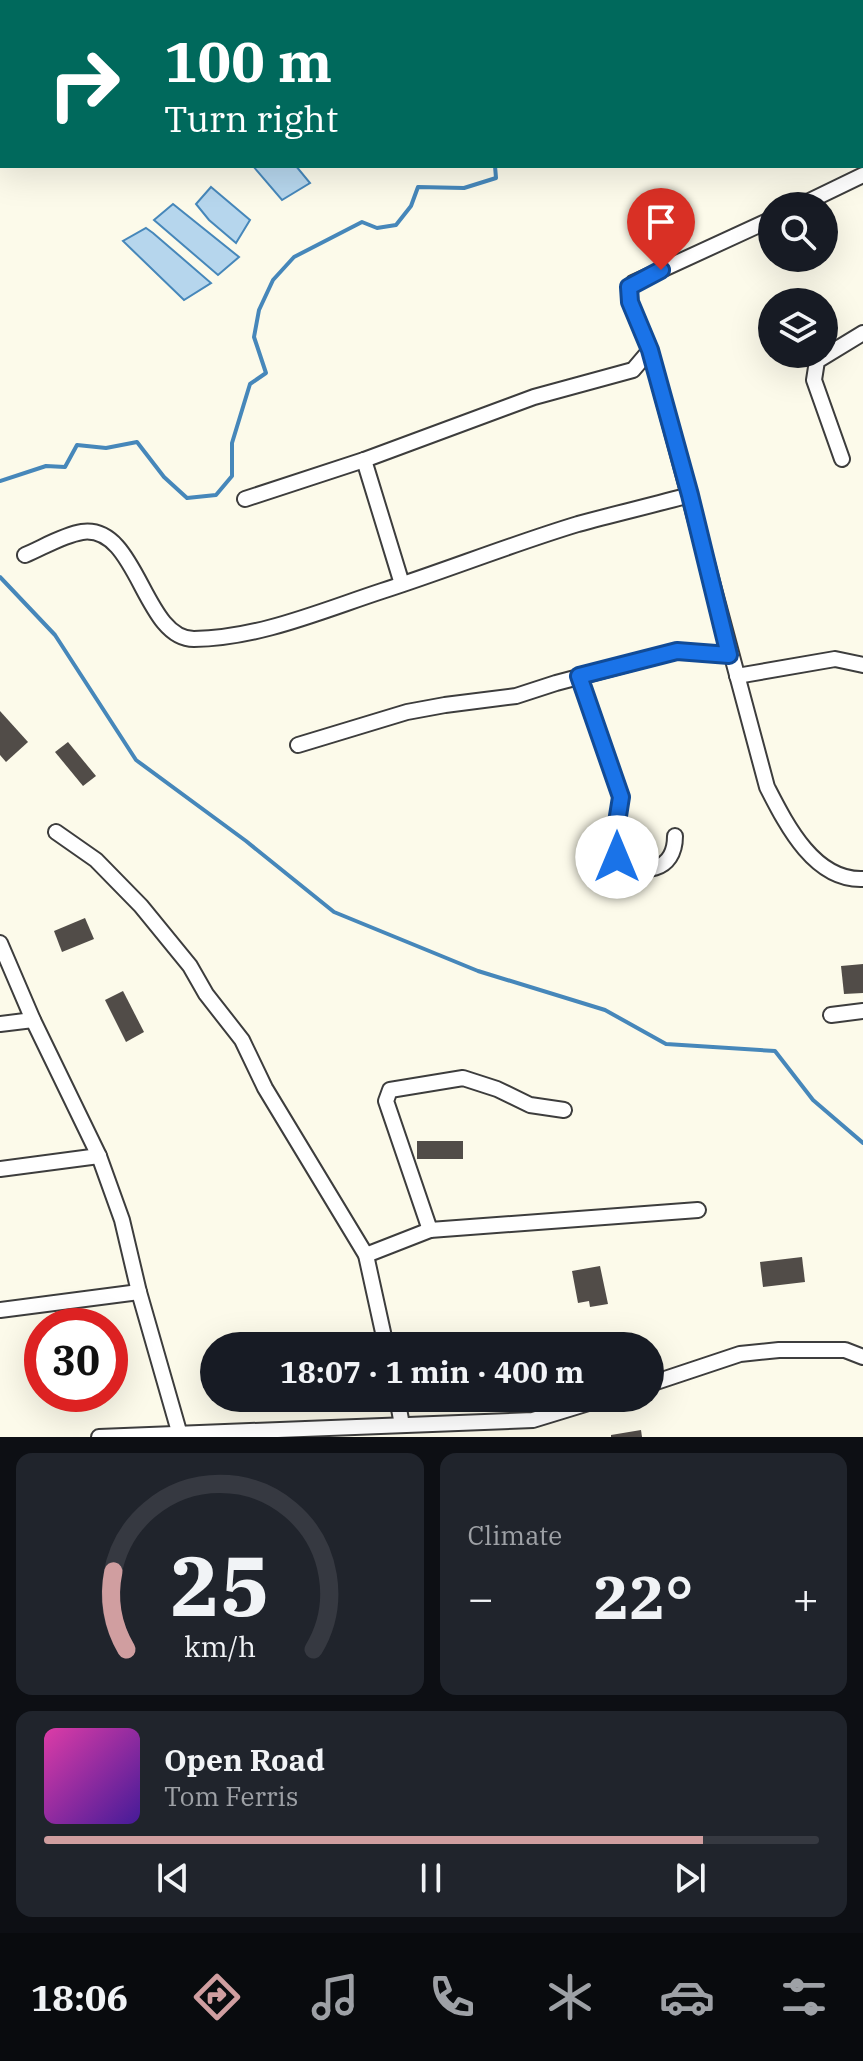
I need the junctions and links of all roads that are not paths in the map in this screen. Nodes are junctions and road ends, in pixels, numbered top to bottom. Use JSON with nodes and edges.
{"nodes":[{"id":1,"x":863,"y":175,"type":"edge"},
{"id":2,"x":828,"y":192,"type":"edge"},
{"id":3,"x":758,"y":226,"type":"edge"},
{"id":4,"x":863,"y":333,"type":"edge"},
{"id":5,"x":650,"y":350,"type":"junction"},
{"id":6,"x":633,"y":370,"type":"junction"},
{"id":7,"x":657,"y":379,"type":"junction"},
{"id":8,"x":842,"y":459,"type":"dead end"},
{"id":9,"x":364,"y":460,"type":"junction"},
{"id":10,"x":690,"y":495,"type":"junction"},
{"id":11,"x":245,"y":499,"type":"dead end"},
{"id":12,"x":25,"y":555,"type":"dead end"},
{"id":13,"x":402,"y":584,"type":"junction"},
{"id":14,"x":729,"y":655,"type":"junction"},
{"id":15,"x":863,"y":665,"type":"edge"},
{"id":16,"x":579,"y":676,"type":"junction"},
{"id":17,"x":737,"y":676,"type":"junction"},
{"id":18,"x":298,"y":745,"type":"dead end"},
{"id":19,"x":56,"y":832,"type":"dead end"},
{"id":20,"x":675,"y":836,"type":"dead end"},
{"id":21,"x":863,"y":879,"type":"edge"},
{"id":22,"x":0,"y":943,"type":"edge"},
{"id":23,"x":863,"y":1011,"type":"edge"},
{"id":24,"x":831,"y":1015,"type":"dead end"},
{"id":25,"x":33,"y":1020,"type":"junction"},
{"id":26,"x":0,"y":1024,"type":"edge"},
{"id":27,"x":564,"y":1110,"type":"dead end"},
{"id":28,"x":99,"y":1156,"type":"junction"},
{"id":29,"x":0,"y":1169,"type":"edge"},
{"id":30,"x":698,"y":1210,"type":"dead end"},
{"id":31,"x":430,"y":1230,"type":"junction"},
{"id":32,"x":366,"y":1255,"type":"junction"},
{"id":33,"x":139,"y":1292,"type":"junction"},
{"id":34,"x":0,"y":1310,"type":"edge"},
{"id":35,"x":383,"y":1332,"type":"edge"},
{"id":36,"x":863,"y":1357,"type":"edge"},
{"id":37,"x":664,"y":1379,"type":"edge"},
{"id":38,"x":400,"y":1412,"type":"edge"},
{"id":39,"x":559,"y":1412,"type":"edge"},
{"id":40,"x":533,"y":1420,"type":"junction"},
{"id":41,"x":402,"y":1425,"type":"junction"},
{"id":42,"x":386,"y":1431,"type":"edge"},
{"id":43,"x":247,"y":1434,"type":"edge"},
{"id":44,"x":180,"y":1435,"type":"junction"},
{"id":45,"x":106,"y":1437,"type":"edge"},
{"id":46,"x":536,"y":1437,"type":"edge"}],
"edges":[{"from":1,"to":2,"type":"street"},
{"from":3,"to":5,"type":"street"},
{"from":4,"to":8,"type":"street"},
{"from":5,"to":6,"type":"street"},
{"from":5,"to":7,"type":"street"},
{"from":6,"to":7,"type":"street"},
{"from":6,"to":9,"type":"street"},
{"from":7,"to":10,"type":"street"},
{"from":9,"to":11,"type":"street"},
{"from":9,"to":13,"type":"street"},
{"from":10,"to":13,"type":"street"},
{"from":10,"to":14,"type":"street"},
{"from":12,"to":13,"type":"street"},
{"from":14,"to":16,"type":"street"},
{"from":14,"to":17,"type":"street"},
{"from":15,"to":17,"type":"street"},
{"from":16,"to":18,"type":"street"},
{"from":16,"to":20,"type":"street"},
{"from":17,"to":21,"type":"street"},
{"from":19,"to":32,"type":"street"},
{"from":22,"to":25,"type":"street"},
{"from":23,"to":24,"type":"street"},
{"from":25,"to":26,"type":"street"},
{"from":25,"to":28,"type":"street"},
{"from":27,"to":31,"type":"street"},
{"from":28,"to":29,"type":"street"},
{"from":28,"to":33,"type":"street"},
{"from":30,"to":31,"type":"street"},
{"from":31,"to":32,"type":"street"},
{"from":32,"to":35,"type":"street"},
{"from":33,"to":34,"type":"street"},
{"from":33,"to":44,"type":"street"},
{"from":36,"to":37,"type":"street"},
{"from":38,"to":41,"type":"street"},
{"from":39,"to":40,"type":"street"},
{"from":40,"to":41,"type":"street"},
{"from":40,"to":46,"type":"street"},
{"from":41,"to":42,"type":"street"},
{"from":42,"to":43,"type":"street"},
{"from":43,"to":44,"type":"street"},
{"from":44,"to":45,"type":"street"}]}
